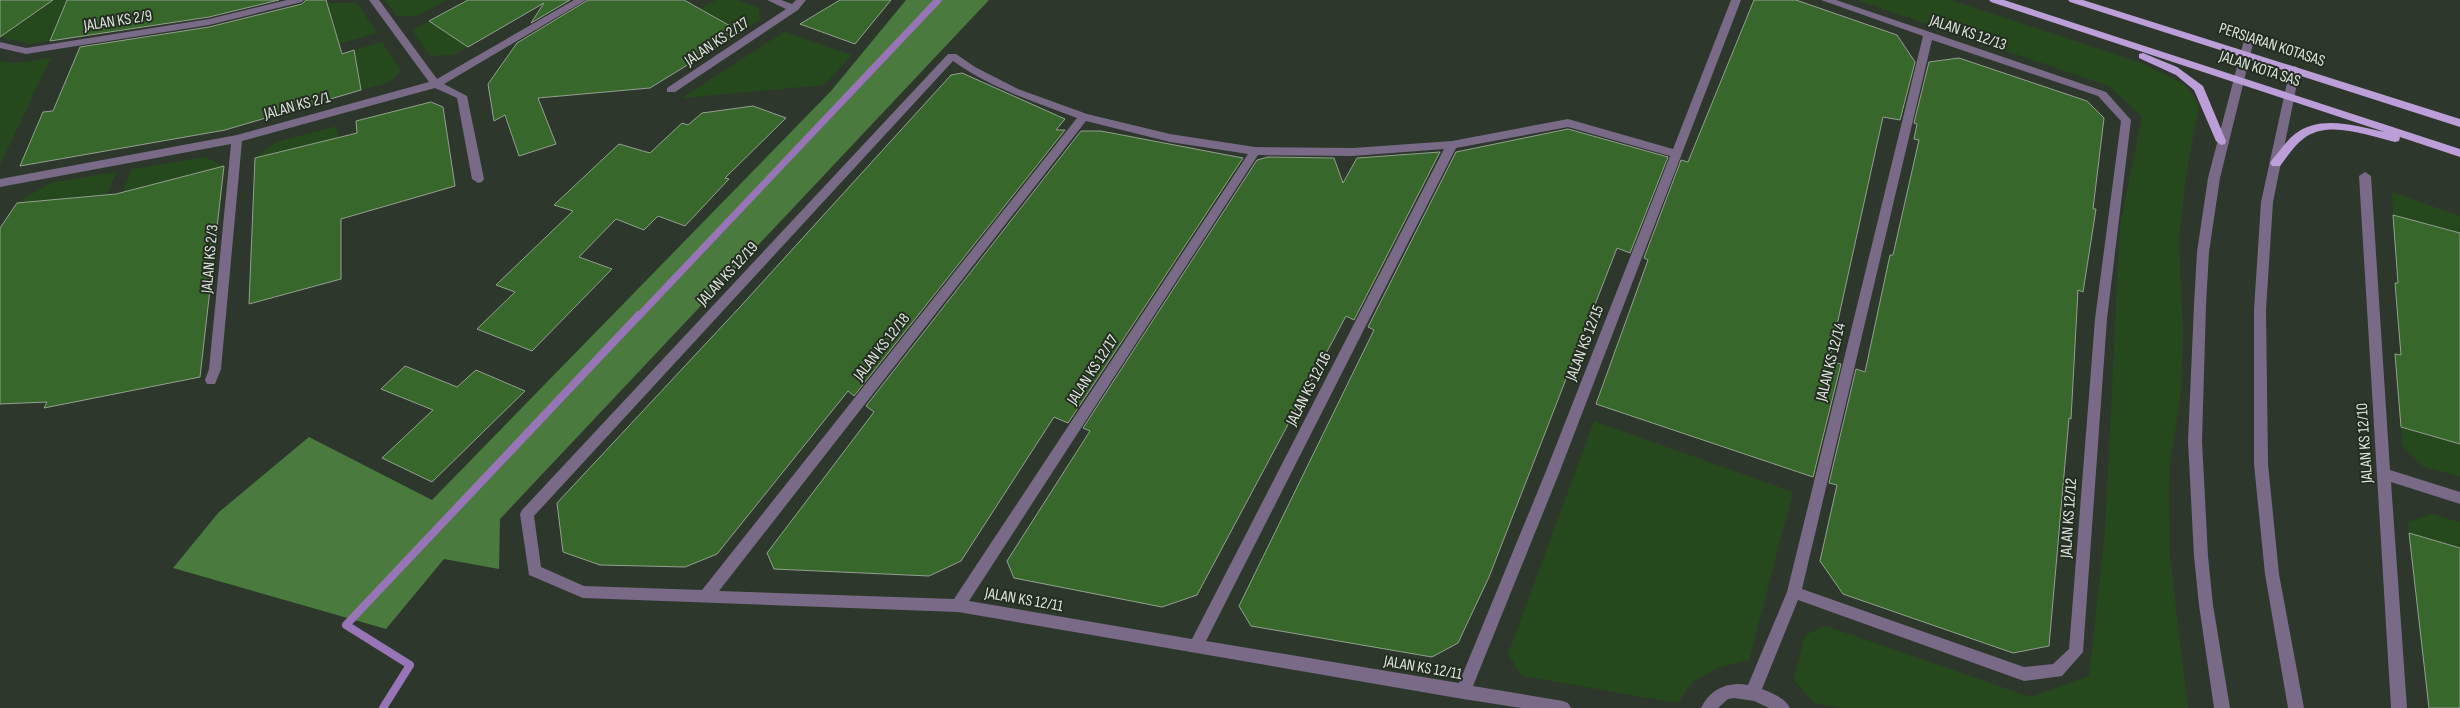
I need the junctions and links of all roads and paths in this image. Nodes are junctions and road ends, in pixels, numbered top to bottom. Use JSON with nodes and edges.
{"nodes":[{"id":1,"x":299,"y":0,"type":"edge"},
{"id":2,"x":374,"y":0,"type":"edge"},
{"id":3,"x":581,"y":0,"type":"edge"},
{"id":4,"x":772,"y":0,"type":"edge"},
{"id":5,"x":1826,"y":0,"type":"edge"},
{"id":6,"x":1994,"y":0,"type":"edge"},
{"id":7,"x":2073,"y":0,"type":"edge"},
{"id":8,"x":1735,"y":2,"type":"edge"},
{"id":9,"x":798,"y":4,"type":"edge"},
{"id":10,"x":2050,"y":18,"type":"junction"},
{"id":11,"x":1928,"y":35,"type":"junction"},
{"id":12,"x":2249,"y":40,"type":"dead end"},
{"id":13,"x":0,"y":45,"type":"edge"},
{"id":14,"x":2245,"y":53,"type":"junction"},
{"id":15,"x":2295,"y":69,"type":"junction"},
{"id":16,"x":2238,"y":79,"type":"junction"},
{"id":17,"x":436,"y":84,"type":"junction"},
{"id":18,"x":671,"y":90,"type":"dead end"},
{"id":19,"x":2102,"y":94,"type":"joint"},
{"id":20,"x":2288,"y":96,"type":"junction"},
{"id":21,"x":1084,"y":118,"type":"junction"},
{"id":22,"x":2460,"y":122,"type":"edge"},
{"id":23,"x":237,"y":139,"type":"junction"},
{"id":24,"x":2221,"y":141,"type":"junction"},
{"id":25,"x":1452,"y":145,"type":"junction"},
{"id":26,"x":1255,"y":151,"type":"junction"},
{"id":27,"x":2460,"y":153,"type":"edge"},
{"id":28,"x":1676,"y":154,"type":"junction"},
{"id":29,"x":2276,"y":163,"type":"junction"},
{"id":30,"x":2365,"y":176,"type":"dead end"},
{"id":31,"x":478,"y":179,"type":"dead end"},
{"id":32,"x":1,"y":185,"type":"edge"},
{"id":33,"x":211,"y":380,"type":"dead end"},
{"id":34,"x":2385,"y":474,"type":"junction"},
{"id":35,"x":2460,"y":498,"type":"edge"},
{"id":36,"x":527,"y":514,"type":"joint"},
{"id":37,"x":1794,"y":592,"type":"junction"},
{"id":38,"x":705,"y":597,"type":"junction"},
{"id":39,"x":958,"y":606,"type":"junction"},
{"id":40,"x":1194,"y":646,"type":"junction"},
{"id":41,"x":1464,"y":692,"type":"junction"},
{"id":42,"x":1753,"y":692,"type":"junction"},
{"id":43,"x":1563,"y":708,"type":"edge"},
{"id":44,"x":1710,"y":708,"type":"edge"},
{"id":45,"x":1782,"y":708,"type":"edge"},
{"id":46,"x":2222,"y":708,"type":"edge"},
{"id":47,"x":2296,"y":708,"type":"edge"},
{"id":48,"x":2399,"y":708,"type":"edge"}],
"edges":[{"from":1,"to":13,"type":"street","name":"JALAN KS 2/9"},
{"from":2,"to":17,"type":"street"},
{"from":3,"to":17,"type":"street","name":"JALAN KS 2/1"},
{"from":4,"to":9,"type":"street"},
{"from":5,"to":11,"type":"street","name":"JALAN KS 12/13"},
{"from":6,"to":10,"type":"main road"},
{"from":7,"to":14,"type":"main road","name":"PERSIARAN KOTASAS"},
{"from":8,"to":28,"type":"street","name":"JALAN KS 12/15"},
{"from":9,"to":18,"type":"street","name":"JALAN KS 2/17"},
{"from":10,"to":16,"type":"main road","name":"JALAN KOTA SAS"},
{"from":10,"to":24,"type":"main road"},
{"from":11,"to":19,"type":"street","name":"JALAN KS 12/13"},
{"from":11,"to":37,"type":"street","name":"JALAN KS 12/14"},
{"from":12,"to":14,"type":"street"},
{"from":14,"to":15,"type":"main road","name":"PERSIARAN KOTASAS"},
{"from":14,"to":16,"type":"street"},
{"from":15,"to":20,"type":"street"},
{"from":15,"to":22,"type":"main road","name":"PERSIARAN KOTASAS"},
{"from":16,"to":20,"type":"main road","name":"JALAN KOTA SAS"},
{"from":16,"to":24,"type":"street"},
{"from":17,"to":23,"type":"street","name":"JALAN KS 2/1"},
{"from":17,"to":31,"type":"street"},
{"from":19,"to":37,"type":"street","name":"JALAN KS 12/12"},
{"from":20,"to":27,"type":"main road","name":"JALAN KOTA SAS"},
{"from":20,"to":29,"type":"street"},
{"from":21,"to":26,"type":"street"},
{"from":21,"to":36,"type":"street","name":"JALAN KS 12/19"},
{"from":21,"to":38,"type":"street","name":"JALAN KS 12/18"},
{"from":23,"to":32,"type":"street","name":"JALAN KS 2/1"},
{"from":23,"to":33,"type":"street","name":"JALAN KS 2/3"},
{"from":24,"to":46,"type":"street"},
{"from":25,"to":26,"type":"street"},
{"from":25,"to":28,"type":"street"},
{"from":25,"to":40,"type":"street","name":"JALAN KS 12/16"},
{"from":26,"to":39,"type":"street","name":"JALAN KS 12/17"},
{"from":27,"to":29,"type":"main road"},
{"from":28,"to":41,"type":"street","name":"JALAN KS 12/15"},
{"from":29,"to":47,"type":"street"},
{"from":30,"to":34,"type":"street","name":"JALAN KS 12/10"},
{"from":34,"to":35,"type":"street"},
{"from":34,"to":48,"type":"street","name":"JALAN KS 12/10"},
{"from":36,"to":38,"type":"street","name":"JALAN KS 12/11"},
{"from":37,"to":42,"type":"street","name":"JALAN KS 12/14"},
{"from":38,"to":39,"type":"street","name":"JALAN KS 12/11"},
{"from":39,"to":40,"type":"street","name":"JALAN KS 12/11"},
{"from":40,"to":41,"type":"street","name":"JALAN KS 12/11"},
{"from":41,"to":43,"type":"street","name":"JALAN KS 12/11"},
{"from":42,"to":44,"type":"street"},
{"from":42,"to":45,"type":"street"}]}
